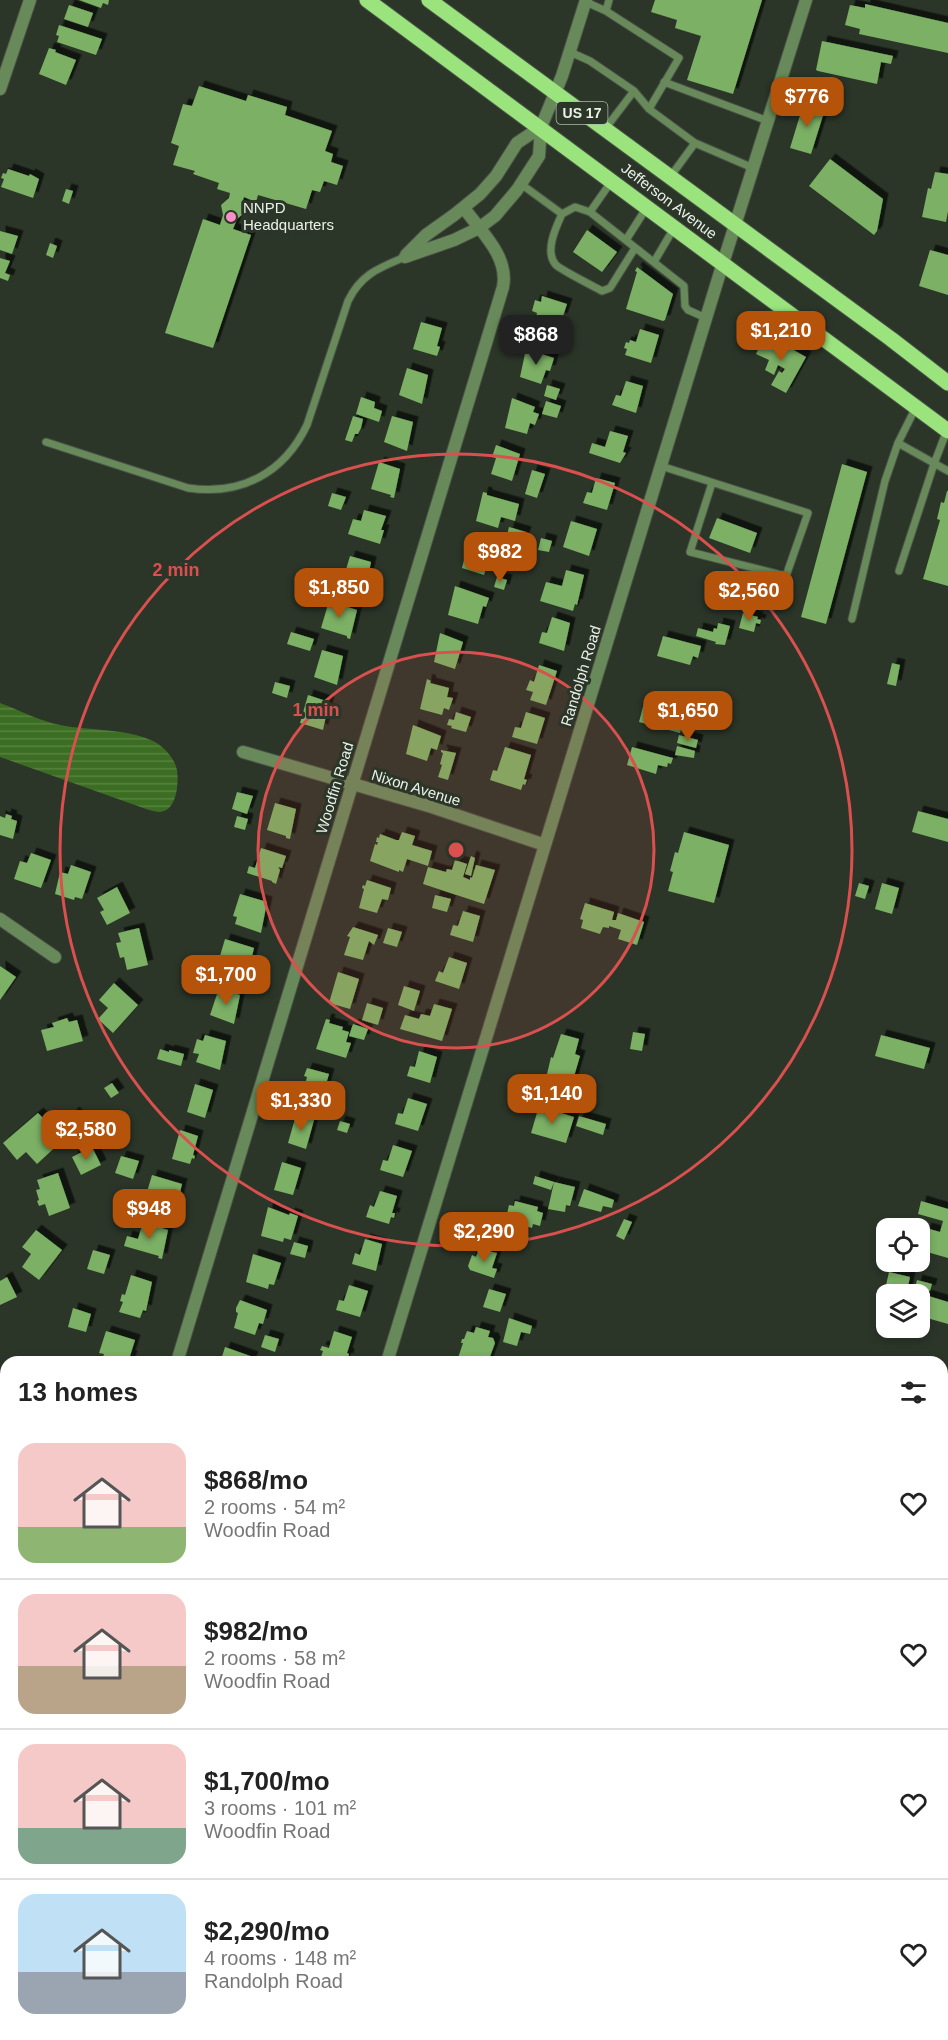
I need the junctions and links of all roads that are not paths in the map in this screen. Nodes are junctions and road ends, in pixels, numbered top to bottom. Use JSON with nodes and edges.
{"nodes":[{"id":1,"x":30,"y":0,"type":"edge"},
{"id":2,"x":368,"y":0,"type":"edge"},
{"id":3,"x":429,"y":0,"type":"edge"},
{"id":4,"x":609,"y":0,"type":"edge"},
{"id":5,"x":806,"y":0,"type":"edge"},
{"id":6,"x":586,"y":1,"type":"edge"},
{"id":7,"x":606,"y":11,"type":"junction"},
{"id":8,"x":570,"y":52,"type":"junction"},
{"id":9,"x":664,"y":82,"type":"junction"},
{"id":10,"x":0,"y":89,"type":"edge"},
{"id":11,"x":634,"y":91,"type":"junction"},
{"id":12,"x":556,"y":94,"type":"junction"},
{"id":13,"x":649,"y":109,"type":"junction"},
{"id":14,"x":768,"y":121,"type":"junction"},
{"id":15,"x":541,"y":127,"type":"junction"},
{"id":16,"x":604,"y":130,"type":"junction"},
{"id":17,"x":695,"y":143,"type":"junction"},
{"id":18,"x":753,"y":168,"type":"junction"},
{"id":19,"x":669,"y":178,"type":"junction"},
{"id":20,"x":612,"y":180,"type":"junction"},
{"id":21,"x":521,"y":184,"type":"junction"},
{"id":22,"x":647,"y":207,"type":"junction"},
{"id":23,"x":464,"y":208,"type":"junction"},
{"id":24,"x":590,"y":212,"type":"junction"},
{"id":25,"x":561,"y":214,"type":"junction"},
{"id":26,"x":735,"y":226,"type":"junction"},
{"id":27,"x":674,"y":227,"type":"junction"},
{"id":28,"x":479,"y":228,"type":"junction"},
{"id":29,"x":626,"y":240,"type":"junction"},
{"id":30,"x":635,"y":248,"type":"junction"},
{"id":31,"x":405,"y":257,"type":"junction"},
{"id":32,"x":654,"y":262,"type":"junction"},
{"id":33,"x":723,"y":264,"type":"junction"},
{"id":34,"x":706,"y":318,"type":"junction"},
{"id":35,"x":948,"y":383,"type":"edge"},
{"id":36,"x":916,"y":407,"type":"junction"},
{"id":37,"x":948,"y":430,"type":"edge"},
{"id":38,"x":46,"y":442,"type":"dead end"},
{"id":39,"x":898,"y":443,"type":"junction"},
{"id":40,"x":934,"y":464,"type":"junction"},
{"id":41,"x":661,"y":466,"type":"junction"},
{"id":42,"x":948,"y":471,"type":"edge"},
{"id":43,"x":712,"y":483,"type":"junction"},
{"id":44,"x":899,"y":571,"type":"dead end"},
{"id":45,"x":852,"y":619,"type":"dead end"},
{"id":46,"x":243,"y":752,"type":"dead end"},
{"id":47,"x":352,"y":784,"type":"junction"},
{"id":48,"x":545,"y":845,"type":"junction"},
{"id":49,"x":0,"y":919,"type":"edge"},
{"id":50,"x":55,"y":957,"type":"dead end"},
{"id":51,"x":179,"y":1356,"type":"edge"},
{"id":52,"x":389,"y":1356,"type":"edge"}],
"edges":[{"from":1,"to":10,"type":"street"},
{"from":2,"to":15,"type":"main road","name":"Jefferson Avenue","number":"US 17"},
{"from":3,"to":12,"type":"main road","name":"Jefferson Avenue","number":"US 17"},
{"from":4,"to":7,"type":"lane"},
{"from":5,"to":14,"type":"street","name":"Randolph Road"},
{"from":6,"to":7,"type":"lane"},
{"from":6,"to":8,"type":"street"},
{"from":7,"to":9,"type":"lane"},
{"from":8,"to":11,"type":"lane"},
{"from":8,"to":12,"type":"street"},
{"from":9,"to":13,"type":"lane"},
{"from":9,"to":14,"type":"lane"},
{"from":11,"to":13,"type":"lane"},
{"from":11,"to":16,"type":"lane"},
{"from":12,"to":15,"type":"street"},
{"from":12,"to":16,"type":"main road","name":"Jefferson Avenue","number":"US 17"},
{"from":13,"to":17,"type":"lane"},
{"from":14,"to":18,"type":"street","name":"Randolph Road"},
{"from":15,"to":20,"type":"main road","name":"Jefferson Avenue","number":"US 17"},
{"from":15,"to":21,"type":"street"},
{"from":15,"to":23,"type":"street"},
{"from":16,"to":19,"type":"main road","name":"Jefferson Avenue","number":"US 17"},
{"from":17,"to":18,"type":"lane"},
{"from":17,"to":19,"type":"lane"},
{"from":18,"to":26,"type":"street","name":"Randolph Road"},
{"from":19,"to":26,"type":"main road","name":"Jefferson Avenue","number":"US 17"},
{"from":20,"to":22,"type":"main road","name":"Jefferson Avenue","number":"US 17"},
{"from":20,"to":24,"type":"lane"},
{"from":21,"to":25,"type":"lane"},
{"from":21,"to":28,"type":"street"},
{"from":22,"to":27,"type":"main road","name":"Jefferson Avenue","number":"US 17"},
{"from":22,"to":29,"type":"lane"},
{"from":23,"to":28,"type":"street","name":"Woodfin Road"},
{"from":23,"to":31,"type":"street"},
{"from":24,"to":25,"type":"lane"},
{"from":24,"to":29,"type":"lane"},
{"from":25,"to":30,"type":"lane"},
{"from":26,"to":33,"type":"street","name":"Randolph Road"},
{"from":26,"to":35,"type":"main road","name":"Jefferson Avenue","number":"US 17"},
{"from":27,"to":32,"type":"lane"},
{"from":27,"to":33,"type":"main road","name":"Jefferson Avenue","number":"US 17"},
{"from":28,"to":31,"type":"street"},
{"from":28,"to":47,"type":"street","name":"Woodfin Road"},
{"from":29,"to":30,"type":"lane"},
{"from":30,"to":32,"type":"lane"},
{"from":31,"to":38,"type":"lane"},
{"from":32,"to":34,"type":"lane"},
{"from":33,"to":34,"type":"street","name":"Randolph Road"},
{"from":33,"to":36,"type":"main road","name":"Jefferson Avenue","number":"US 17"},
{"from":34,"to":41,"type":"street","name":"Randolph Road"},
{"from":36,"to":37,"type":"main road","name":"Jefferson Avenue","number":"US 17"},
{"from":36,"to":39,"type":"lane"},
{"from":37,"to":40,"type":"lane"},
{"from":39,"to":40,"type":"lane"},
{"from":39,"to":45,"type":"lane"},
{"from":40,"to":42,"type":"lane"},
{"from":40,"to":44,"type":"lane"},
{"from":41,"to":43,"type":"lane"},
{"from":41,"to":48,"type":"street","name":"Randolph Road"},
{"from":43,"to":43,"type":"lane"},
{"from":46,"to":47,"type":"street","name":"Nixon Avenue"},
{"from":47,"to":48,"type":"street","name":"Nixon Avenue"},
{"from":47,"to":51,"type":"street","name":"Woodfin Road"},
{"from":48,"to":52,"type":"street","name":"Randolph Road"},
{"from":49,"to":50,"type":"street"}]}
